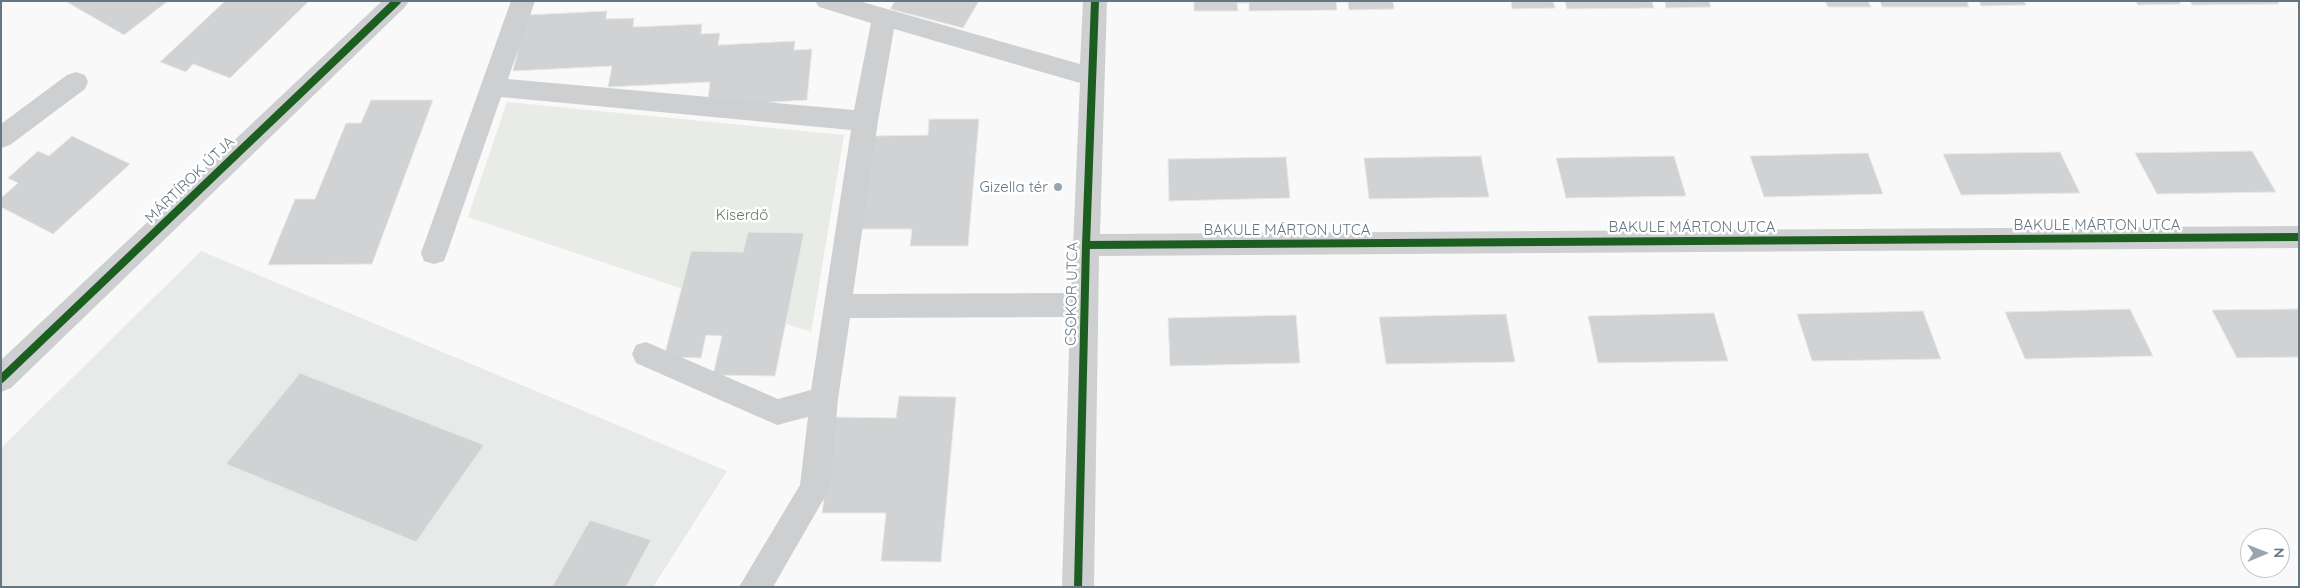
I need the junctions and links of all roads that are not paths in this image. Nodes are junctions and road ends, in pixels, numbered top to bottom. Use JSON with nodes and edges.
{"nodes":[{"id":1,"x":397,"y":1,"type":"edge"},
{"id":2,"x":523,"y":1,"type":"edge"},
{"id":3,"x":827,"y":1,"type":"edge"},
{"id":4,"x":1095,"y":1,"type":"edge"},
{"id":5,"x":884,"y":18,"type":"junction"},
{"id":6,"x":1093,"y":77,"type":"junction"},
{"id":7,"x":76,"y":82,"type":"dead end"},
{"id":8,"x":492,"y":87,"type":"junction"},
{"id":9,"x":865,"y":120,"type":"junction"},
{"id":10,"x":1,"y":138,"type":"edge"},
{"id":11,"x":2299,"y":237,"type":"edge"},
{"id":12,"x":1086,"y":245,"type":"junction"},
{"id":13,"x":434,"y":253,"type":"dead end"},
{"id":14,"x":1086,"y":305,"type":"junction"},
{"id":15,"x":838,"y":306,"type":"junction"},
{"id":16,"x":646,"y":354,"type":"dead end"},
{"id":17,"x":1,"y":379,"type":"edge"},
{"id":18,"x":824,"y":399,"type":"junction"},
{"id":19,"x":755,"y":587,"type":"edge"},
{"id":20,"x":1078,"y":587,"type":"edge"}],
"edges":[{"from":1,"to":17,"type":"street","name":"MÁRTÍROK ÚTJA"},
{"from":2,"to":8,"type":"street"},
{"from":3,"to":5,"type":"street"},
{"from":4,"to":6,"type":"street","name":"CSOKOR UTCA"},
{"from":5,"to":6,"type":"street"},
{"from":5,"to":9,"type":"street"},
{"from":6,"to":12,"type":"street","name":"CSOKOR UTCA"},
{"from":7,"to":10,"type":"street"},
{"from":8,"to":9,"type":"street"},
{"from":8,"to":13,"type":"street"},
{"from":9,"to":15,"type":"street"},
{"from":11,"to":12,"type":"street","name":"BAKULE MÁRTON UTCA"},
{"from":12,"to":14,"type":"street","name":"CSOKOR UTCA"},
{"from":14,"to":15,"type":"street"},
{"from":14,"to":20,"type":"street","name":"CSOKOR UTCA"},
{"from":15,"to":18,"type":"street"},
{"from":16,"to":18,"type":"street"},
{"from":18,"to":19,"type":"street"}]}
